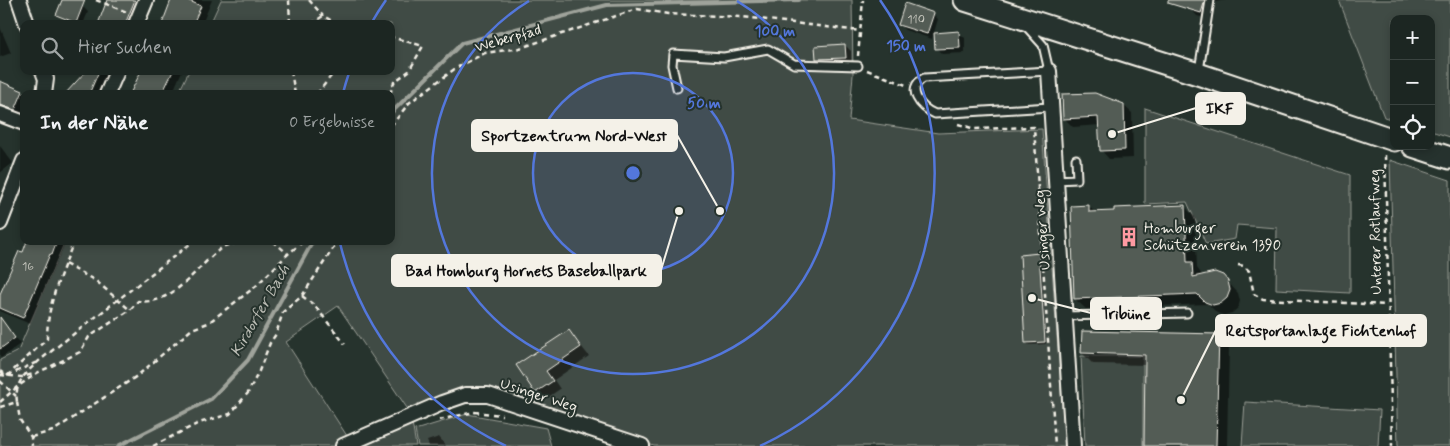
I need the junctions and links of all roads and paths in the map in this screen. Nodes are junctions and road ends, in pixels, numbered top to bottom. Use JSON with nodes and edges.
{"nodes":[{"id":1,"x":19,"y":0,"type":"edge"},
{"id":2,"x":96,"y":0,"type":"edge"},
{"id":3,"x":146,"y":0,"type":"edge"},
{"id":4,"x":289,"y":0,"type":"edge"},
{"id":5,"x":309,"y":0,"type":"edge"},
{"id":6,"x":863,"y":0,"type":"edge"},
{"id":7,"x":965,"y":0,"type":"edge"},
{"id":8,"x":1210,"y":0,"type":"edge"},
{"id":9,"x":323,"y":16,"type":"junction"},
{"id":10,"x":1019,"y":19,"type":"junction"},
{"id":11,"x":26,"y":20,"type":"edge"},
{"id":12,"x":136,"y":20,"type":"edge"},
{"id":13,"x":138,"y":20,"type":"edge"},
{"id":14,"x":290,"y":20,"type":"edge"},
{"id":15,"x":317,"y":20,"type":"edge"},
{"id":16,"x":330,"y":20,"type":"edge"},
{"id":17,"x":860,"y":31,"type":"junction"},
{"id":18,"x":395,"y":38,"type":"edge"},
{"id":19,"x":858,"y":66,"type":"junction"},
{"id":20,"x":1049,"y":71,"type":"junction"},
{"id":21,"x":1198,"y":74,"type":"junction"},
{"id":22,"x":44,"y":75,"type":"edge"},
{"id":23,"x":115,"y":75,"type":"edge"},
{"id":24,"x":292,"y":75,"type":"edge"},
{"id":25,"x":332,"y":75,"type":"edge"},
{"id":26,"x":911,"y":86,"type":"junction"},
{"id":27,"x":677,"y":88,"type":"dead end"},
{"id":28,"x":45,"y":90,"type":"edge"},
{"id":29,"x":109,"y":90,"type":"edge"},
{"id":30,"x":294,"y":90,"type":"edge"},
{"id":31,"x":320,"y":90,"type":"edge"},
{"id":32,"x":391,"y":90,"type":"edge"},
{"id":33,"x":1050,"y":107,"type":"junction"},
{"id":34,"x":0,"y":114,"type":"edge"},
{"id":35,"x":395,"y":121,"type":"edge"},
{"id":36,"x":20,"y":122,"type":"edge"},
{"id":37,"x":1034,"y":127,"type":"dead end"},
{"id":38,"x":1390,"y":139,"type":"edge"},
{"id":39,"x":1425,"y":150,"type":"edge"},
{"id":40,"x":1450,"y":158,"type":"edge"},
{"id":41,"x":1076,"y":159,"type":"dead end"},
{"id":42,"x":20,"y":172,"type":"edge"},
{"id":43,"x":1055,"y":180,"type":"junction"},
{"id":44,"x":0,"y":224,"type":"edge"},
{"id":45,"x":72,"y":245,"type":"edge"},
{"id":46,"x":188,"y":245,"type":"edge"},
{"id":47,"x":190,"y":245,"type":"edge"},
{"id":48,"x":230,"y":245,"type":"edge"},
{"id":49,"x":278,"y":245,"type":"edge"},
{"id":50,"x":299,"y":245,"type":"edge"},
{"id":51,"x":335,"y":245,"type":"edge"},
{"id":52,"x":225,"y":246,"type":"joint"},
{"id":53,"x":185,"y":250,"type":"junction"},
{"id":54,"x":288,"y":254,"type":"junction"},
{"id":55,"x":65,"y":264,"type":"junction"},
{"id":56,"x":1238,"y":266,"type":"dead end"},
{"id":57,"x":302,"y":296,"type":"junction"},
{"id":58,"x":120,"y":300,"type":"junction"},
{"id":59,"x":1387,"y":304,"type":"junction"},
{"id":60,"x":130,"y":310,"type":"junction"},
{"id":61,"x":1187,"y":313,"type":"dead end"},
{"id":62,"x":1064,"y":316,"type":"junction"},
{"id":63,"x":345,"y":344,"type":"dead end"},
{"id":64,"x":40,"y":360,"type":"junction"},
{"id":65,"x":0,"y":372,"type":"edge"},
{"id":66,"x":37,"y":373,"type":"junction"},
{"id":67,"x":0,"y":376,"type":"edge"},
{"id":68,"x":7,"y":376,"type":"junction"},
{"id":69,"x":22,"y":377,"type":"junction"},
{"id":70,"x":0,"y":382,"type":"edge"},
{"id":71,"x":17,"y":387,"type":"junction"},
{"id":72,"x":12,"y":392,"type":"junction"},
{"id":73,"x":16,"y":396,"type":"junction"},
{"id":74,"x":0,"y":402,"type":"edge"},
{"id":75,"x":17,"y":402,"type":"junction"},
{"id":76,"x":0,"y":408,"type":"edge"},
{"id":77,"x":506,"y":416,"type":"dead end"},
{"id":78,"x":434,"y":421,"type":"dead end"},
{"id":79,"x":31,"y":437,"type":"junction"},
{"id":80,"x":32,"y":446,"type":"edge"},
{"id":81,"x":153,"y":446,"type":"edge"},
{"id":82,"x":344,"y":446,"type":"edge"},
{"id":83,"x":642,"y":446,"type":"edge"},
{"id":84,"x":1055,"y":446,"type":"edge"},
{"id":85,"x":1073,"y":446,"type":"edge"},
{"id":86,"x":1392,"y":446,"type":"edge"}],
"edges":[{"from":1,"to":11,"type":"street"},
{"from":2,"to":12,"type":"path"},
{"from":3,"to":13,"type":"street"},
{"from":4,"to":14,"type":"path"},
{"from":5,"to":9,"type":"path"},
{"from":6,"to":17,"type":"path"},
{"from":7,"to":10,"type":"main road"},
{"from":8,"to":21,"type":"lane"},
{"from":9,"to":15,"type":"path"},
{"from":9,"to":16,"type":"path"},
{"from":10,"to":20,"type":"lane"},
{"from":10,"to":21,"type":"main road"},
{"from":17,"to":19,"type":"path"},
{"from":17,"to":35,"type":"path","name":"Weberpfad"},
{"from":18,"to":32,"type":"path"},
{"from":19,"to":26,"type":"path"},
{"from":19,"to":27,"type":"lane"},
{"from":20,"to":26,"type":"lane"},
{"from":20,"to":33,"type":"street","name":"Usinger Weg"},
{"from":21,"to":38,"type":"main road"},
{"from":22,"to":28,"type":"street"},
{"from":23,"to":29,"type":"street"},
{"from":24,"to":30,"type":"path"},
{"from":25,"to":31,"type":"path"},
{"from":26,"to":33,"type":"lane"},
{"from":33,"to":43,"type":"street","name":"Usinger Weg"},
{"from":34,"to":36,"type":"street"},
{"from":37,"to":84,"type":"path"},
{"from":38,"to":59,"type":"path","name":"Unterer Rotlaufweg"},
{"from":39,"to":40,"type":"main road"},
{"from":41,"to":43,"type":"lane"},
{"from":42,"to":44,"type":"street"},
{"from":43,"to":62,"type":"street","name":"Usinger Weg"},
{"from":45,"to":55,"type":"path"},
{"from":46,"to":53,"type":"path"},
{"from":47,"to":53,"type":"path"},
{"from":48,"to":52,"type":"path"},
{"from":49,"to":54,"type":"path"},
{"from":50,"to":54,"type":"path"},
{"from":51,"to":57,"type":"path"},
{"from":52,"to":60,"type":"path"},
{"from":53,"to":58,"type":"path"},
{"from":54,"to":79,"type":"path"},
{"from":55,"to":58,"type":"path"},
{"from":55,"to":68,"type":"path"},
{"from":56,"to":59,"type":"path"},
{"from":57,"to":63,"type":"path"},
{"from":57,"to":81,"type":"path"},
{"from":58,"to":60,"type":"path"},
{"from":58,"to":64,"type":"path"},
{"from":59,"to":86,"type":"path","name":"Unterer Rotlaufweg"},
{"from":60,"to":66,"type":"path"},
{"from":61,"to":62,"type":"lane"},
{"from":62,"to":85,"type":"street","name":"Usinger Weg"},
{"from":64,"to":68,"type":"path"},
{"from":64,"to":69,"type":"path"},
{"from":65,"to":68,"type":"path"},
{"from":66,"to":69,"type":"path"},
{"from":66,"to":71,"type":"path"},
{"from":67,"to":68,"type":"path"},
{"from":68,"to":69,"type":"path"},
{"from":69,"to":71,"type":"path"},
{"from":70,"to":72,"type":"path"},
{"from":71,"to":72,"type":"path"},
{"from":71,"to":73,"type":"path"},
{"from":72,"to":73,"type":"path"},
{"from":72,"to":74,"type":"path"},
{"from":73,"to":75,"type":"path"},
{"from":75,"to":76,"type":"path"},
{"from":75,"to":79,"type":"path"},
{"from":77,"to":78,"type":"path"},
{"from":79,"to":80,"type":"path"},
{"from":82,"to":83,"type":"street","name":"Usinger Weg"}]}
